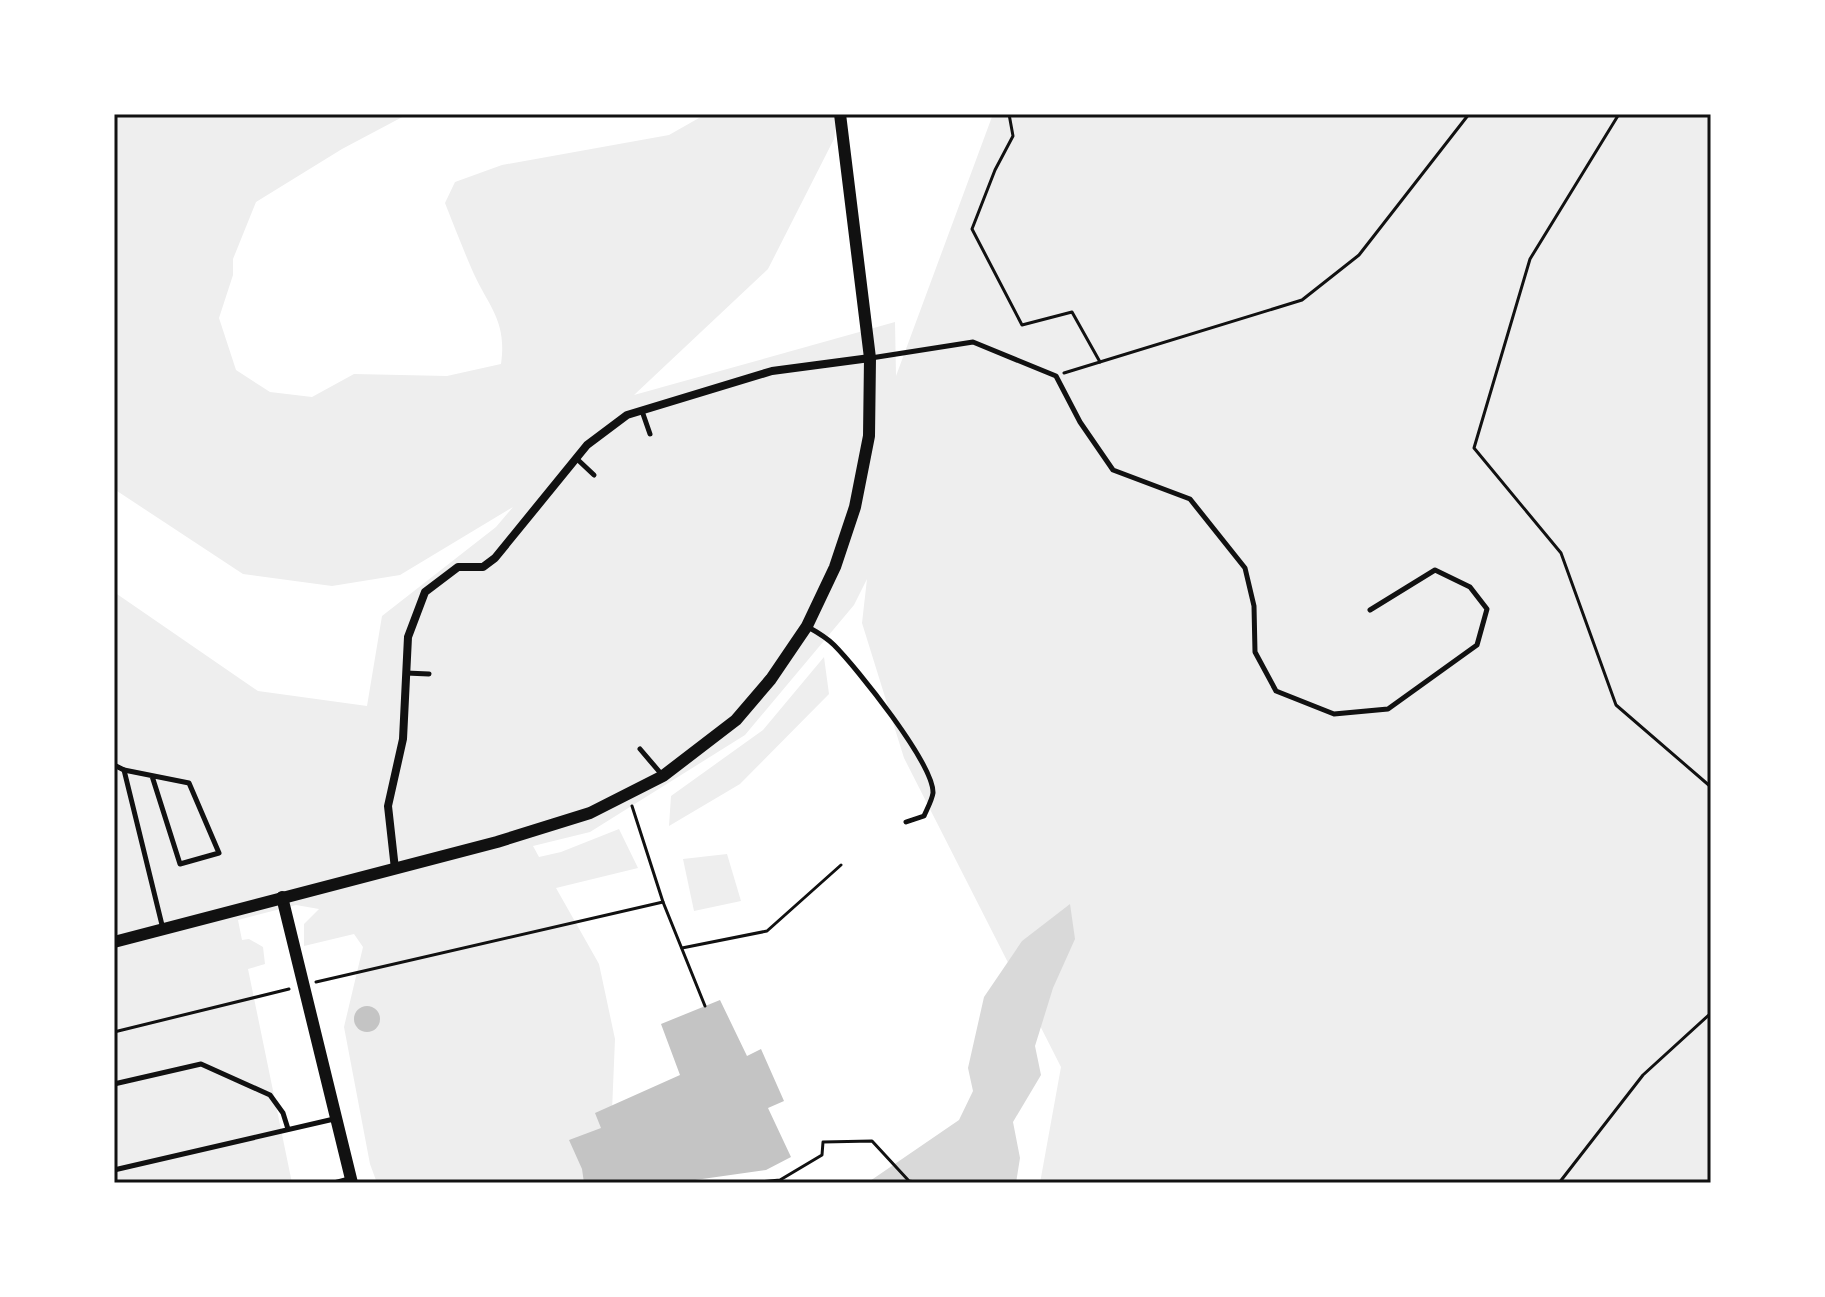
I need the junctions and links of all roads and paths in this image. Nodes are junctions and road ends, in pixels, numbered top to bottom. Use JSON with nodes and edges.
{"nodes":[{"id":1,"x":840,"y":114,"type":"edge"},
{"id":2,"x":1009,"y":114,"type":"edge"},
{"id":3,"x":1469,"y":114,"type":"edge"},
{"id":4,"x":1619,"y":114,"type":"edge"},
{"id":5,"x":870,"y":358,"type":"junction"},
{"id":6,"x":1100,"y":362,"type":"junction"},
{"id":7,"x":1056,"y":376,"type":"junction"},
{"id":8,"x":642,"y":410,"type":"junction"},
{"id":9,"x":650,"y":434,"type":"dead end"},
{"id":10,"x":576,"y":458,"type":"junction"},
{"id":11,"x":594,"y":475,"type":"dead end"},
{"id":12,"x":1370,"y":610,"type":"dead end"},
{"id":13,"x":807,"y":626,"type":"junction"},
{"id":14,"x":405,"y":673,"type":"junction"},
{"id":15,"x":429,"y":674,"type":"dead end"},
{"id":16,"x":640,"y":749,"type":"dead end"},
{"id":17,"x":114,"y":765,"type":"edge"},
{"id":18,"x":124,"y":770,"type":"junction"},
{"id":19,"x":152,"y":776,"type":"junction"},
{"id":20,"x":663,"y":776,"type":"junction"},
{"id":21,"x":1711,"y":787,"type":"edge"},
{"id":22,"x":629,"y":795,"type":"junction"},
{"id":23,"x":906,"y":822,"type":"dead end"},
{"id":24,"x":841,"y":865,"type":"dead end"},
{"id":25,"x":395,"y":869,"type":"junction"},
{"id":26,"x":282,"y":897,"type":"junction"},
{"id":27,"x":663,"y":902,"type":"junction"},
{"id":28,"x":164,"y":930,"type":"junction"},
{"id":29,"x":114,"y":942,"type":"edge"},
{"id":30,"x":682,"y":948,"type":"junction"},
{"id":31,"x":348,"y":973,"type":"dead end"},
{"id":32,"x":242,"y":1001,"type":"dead end"},
{"id":33,"x":705,"y":1006,"type":"dead end"},
{"id":34,"x":1711,"y":1013,"type":"edge"},
{"id":35,"x":114,"y":1032,"type":"edge"},
{"id":36,"x":114,"y":1084,"type":"edge"},
{"id":37,"x":335,"y":1118,"type":"junction"},
{"id":38,"x":288,"y":1129,"type":"junction"},
{"id":39,"x":114,"y":1170,"type":"edge"},
{"id":40,"x":351,"y":1181,"type":"edge"},
{"id":41,"x":781,"y":1181,"type":"edge"},
{"id":42,"x":334,"y":1183,"type":"edge"},
{"id":43,"x":749,"y":1183,"type":"edge"},
{"id":44,"x":920,"y":1183,"type":"edge"},
{"id":45,"x":1559,"y":1183,"type":"edge"}],
"edges":[{"from":1,"to":5,"type":"street"},
{"from":2,"to":6,"type":"path"},
{"from":3,"to":6,"type":"path"},
{"from":4,"to":21,"type":"path"},
{"from":5,"to":7,"type":"lane"},
{"from":5,"to":8,"type":"street"},
{"from":5,"to":13,"type":"street"},
{"from":6,"to":7,"type":"path"},
{"from":7,"to":12,"type":"lane"},
{"from":8,"to":9,"type":"lane"},
{"from":8,"to":10,"type":"street"},
{"from":10,"to":11,"type":"lane"},
{"from":10,"to":14,"type":"street"},
{"from":13,"to":20,"type":"street"},
{"from":13,"to":23,"type":"lane"},
{"from":14,"to":15,"type":"lane"},
{"from":14,"to":25,"type":"street"},
{"from":16,"to":20,"type":"lane"},
{"from":17,"to":18,"type":"lane"},
{"from":18,"to":19,"type":"lane"},
{"from":18,"to":28,"type":"lane"},
{"from":19,"to":19,"type":"lane"},
{"from":20,"to":22,"type":"street"},
{"from":22,"to":25,"type":"street"},
{"from":22,"to":27,"type":"path"},
{"from":24,"to":30,"type":"path"},
{"from":25,"to":26,"type":"street"},
{"from":26,"to":28,"type":"street"},
{"from":26,"to":37,"type":"street"},
{"from":27,"to":30,"type":"path"},
{"from":27,"to":31,"type":"path"},
{"from":28,"to":29,"type":"street"},
{"from":30,"to":33,"type":"path"},
{"from":32,"to":35,"type":"path"},
{"from":34,"to":45,"type":"path"},
{"from":36,"to":38,"type":"lane"},
{"from":37,"to":38,"type":"lane"},
{"from":37,"to":40,"type":"street"},
{"from":38,"to":39,"type":"lane"},
{"from":40,"to":42,"type":"lane"},
{"from":41,"to":43,"type":"path"},
{"from":41,"to":44,"type":"path"}]}
